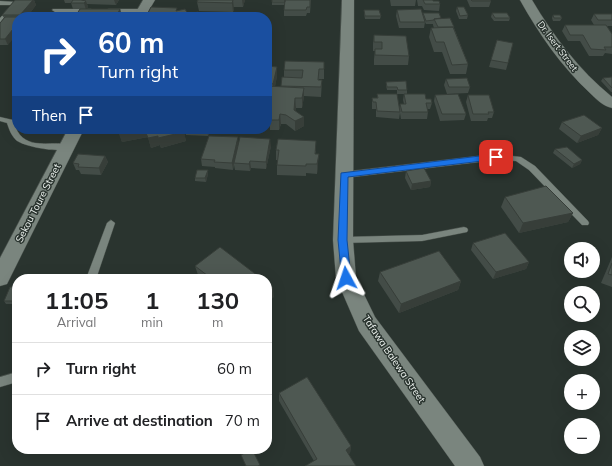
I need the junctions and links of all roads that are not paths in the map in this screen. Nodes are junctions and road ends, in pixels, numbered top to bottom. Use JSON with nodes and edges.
{"nodes":[{"id":1,"x":149,"y":0,"type":"edge"},
{"id":2,"x":348,"y":0,"type":"edge"},
{"id":3,"x":526,"y":0,"type":"edge"},
{"id":4,"x":0,"y":3,"type":"edge"},
{"id":5,"x":55,"y":10,"type":"dead end"},
{"id":6,"x":95,"y":11,"type":"edge"},
{"id":7,"x":103,"y":11,"type":"edge"},
{"id":8,"x":116,"y":12,"type":"edge"},
{"id":9,"x":142,"y":12,"type":"edge"},
{"id":10,"x":0,"y":21,"type":"edge"},
{"id":11,"x":612,"y":104,"type":"edge"},
{"id":12,"x":0,"y":119,"type":"edge"},
{"id":13,"x":12,"y":132,"type":"edge"},
{"id":14,"x":14,"y":134,"type":"edge"},
{"id":15,"x":73,"y":134,"type":"edge"},
{"id":16,"x":67,"y":146,"type":"junction"},
{"id":17,"x":344,"y":175,"type":"junction"},
{"id":18,"x":111,"y":223,"type":"dead end"},
{"id":19,"x":585,"y":223,"type":"dead end"},
{"id":20,"x":464,"y":230,"type":"dead end"},
{"id":21,"x":343,"y":240,"type":"junction"},
{"id":22,"x":93,"y":274,"type":"edge"},
{"id":23,"x":0,"y":278,"type":"edge"},
{"id":24,"x":12,"y":378,"type":"edge"},
{"id":25,"x":0,"y":382,"type":"edge"},
{"id":26,"x":471,"y":466,"type":"edge"}],
"edges":[{"from":1,"to":9,"type":"street"},
{"from":2,"to":17,"type":"street","name":"Tafawa Balewa Street"},
{"from":3,"to":11,"type":"street","name":"Dr. Isert Street"},
{"from":4,"to":10,"type":"lane"},
{"from":5,"to":6,"type":"lane"},
{"from":7,"to":8,"type":"lane"},
{"from":12,"to":13,"type":"lane"},
{"from":14,"to":16,"type":"lane"},
{"from":15,"to":16,"type":"street","name":"Sekou Toure Street"},
{"from":16,"to":23,"type":"street","name":"Sekou Toure Street"},
{"from":17,"to":19,"type":"lane"},
{"from":17,"to":21,"type":"street","name":"Tafawa Balewa Street"},
{"from":18,"to":22,"type":"lane"},
{"from":20,"to":21,"type":"lane"},
{"from":21,"to":26,"type":"street","name":"Tafawa Balewa Street"},
{"from":24,"to":25,"type":"lane"}]}
